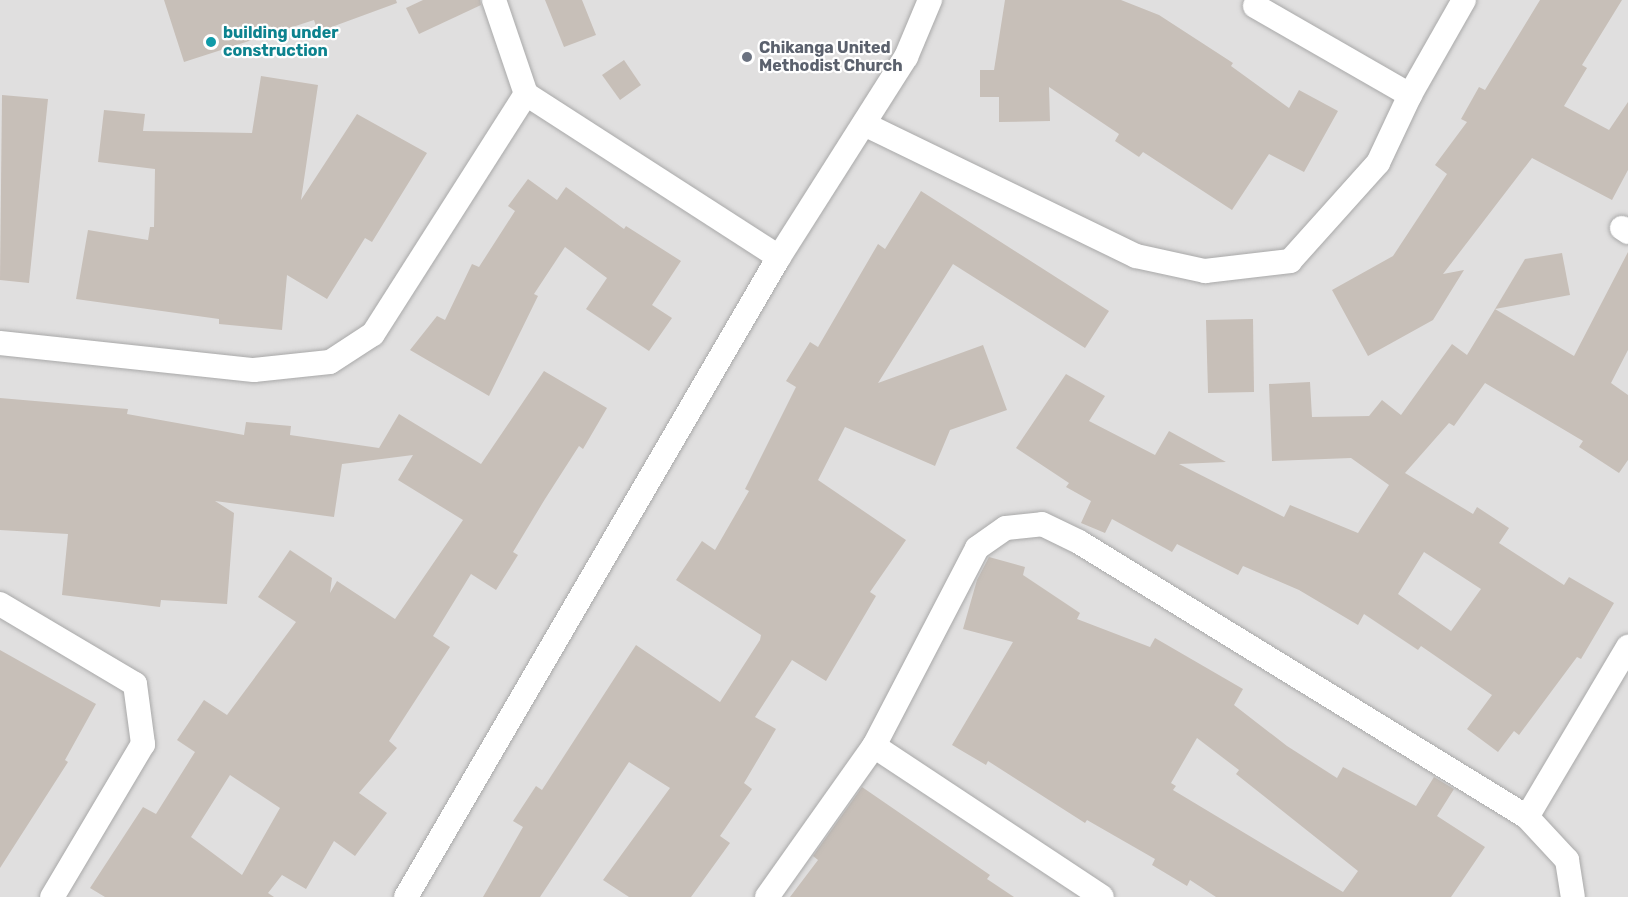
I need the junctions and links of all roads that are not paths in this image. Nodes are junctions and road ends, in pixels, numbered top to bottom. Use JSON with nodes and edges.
{"nodes":[{"id":1,"x":494,"y":0,"type":"edge"},
{"id":2,"x":930,"y":0,"type":"edge"},
{"id":3,"x":1464,"y":0,"type":"edge"},
{"id":4,"x":1255,"y":6,"type":"dead end"},
{"id":5,"x":526,"y":94,"type":"junction"},
{"id":6,"x":1410,"y":95,"type":"junction"},
{"id":7,"x":864,"y":124,"type":"junction"},
{"id":8,"x":779,"y":257,"type":"junction"},
{"id":9,"x":0,"y":343,"type":"edge"},
{"id":10,"x":0,"y":604,"type":"edge"},
{"id":11,"x":1628,"y":647,"type":"edge"},
{"id":12,"x":874,"y":746,"type":"junction"},
{"id":13,"x":1527,"y":817,"type":"junction"},
{"id":14,"x":52,"y":897,"type":"edge"},
{"id":15,"x":406,"y":897,"type":"edge"},
{"id":16,"x":767,"y":897,"type":"edge"},
{"id":17,"x":1102,"y":897,"type":"edge"},
{"id":18,"x":1573,"y":897,"type":"edge"}],
"edges":[{"from":1,"to":5,"type":"street"},
{"from":2,"to":7,"type":"street"},
{"from":3,"to":6,"type":"street"},
{"from":4,"to":6,"type":"street"},
{"from":5,"to":8,"type":"street"},
{"from":5,"to":9,"type":"street"},
{"from":6,"to":7,"type":"street"},
{"from":7,"to":8,"type":"street"},
{"from":8,"to":15,"type":"street"},
{"from":10,"to":14,"type":"street"},
{"from":11,"to":13,"type":"street"},
{"from":12,"to":13,"type":"street"},
{"from":12,"to":16,"type":"street"},
{"from":12,"to":17,"type":"street"},
{"from":13,"to":18,"type":"street"}]}
